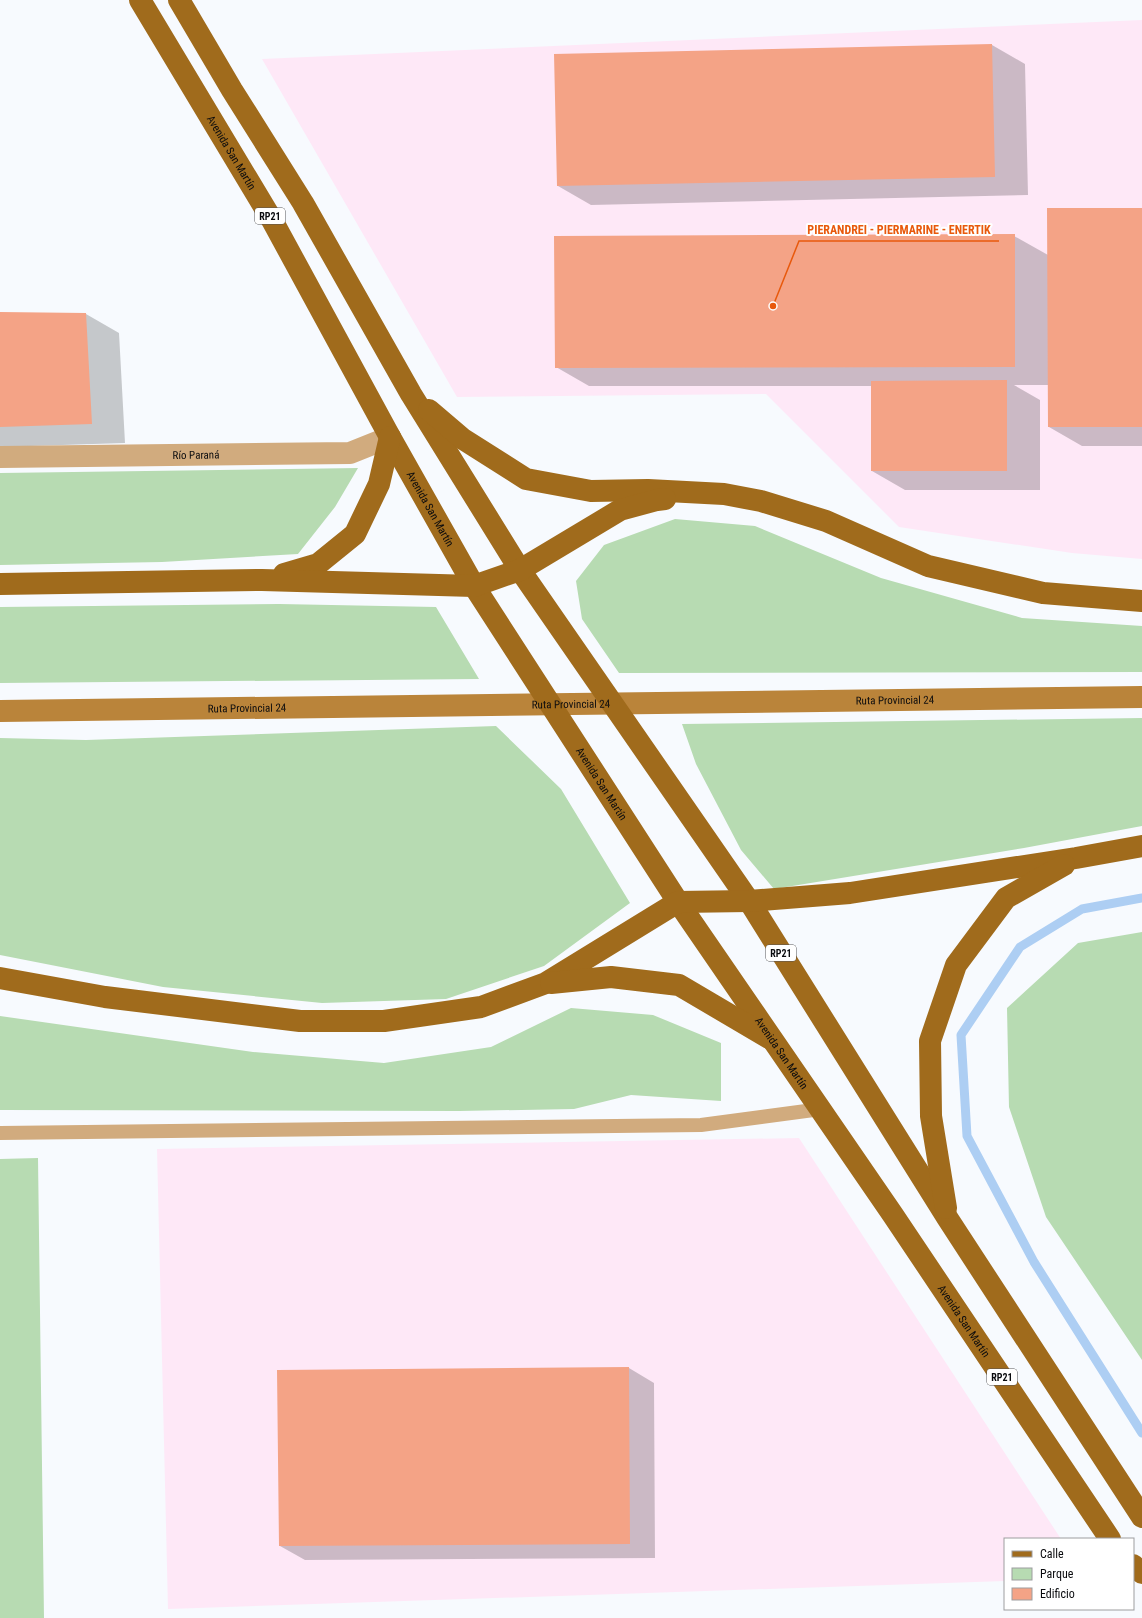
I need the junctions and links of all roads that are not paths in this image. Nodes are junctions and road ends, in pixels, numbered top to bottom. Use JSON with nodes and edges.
{"nodes":[{"id":1,"x":140,"y":0,"type":"edge"},
{"id":2,"x":179,"y":0,"type":"edge"},
{"id":3,"x":411,"y":394,"type":"junction"},
{"id":4,"x":390,"y":437,"type":"junction"},
{"id":5,"x":0,"y":457,"type":"edge"},
{"id":6,"x":724,"y":494,"type":"junction"},
{"id":7,"x":520,"y":570,"type":"junction"},
{"id":8,"x":262,"y":580,"type":"junction"},
{"id":9,"x":0,"y":584,"type":"edge"},
{"id":10,"x":474,"y":586,"type":"junction"},
{"id":11,"x":1142,"y":601,"type":"edge"},
{"id":12,"x":1142,"y":697,"type":"edge"},
{"id":13,"x":0,"y":711,"type":"edge"},
{"id":14,"x":1142,"y":846,"type":"edge"},
{"id":15,"x":1076,"y":858,"type":"junction"},
{"id":16,"x":749,"y":901,"type":"junction"},
{"id":17,"x":678,"y":902,"type":"junction"},
{"id":18,"x":0,"y":978,"type":"edge"},
{"id":19,"x":546,"y":983,"type":"junction"},
{"id":20,"x":775,"y":1041,"type":"junction"},
{"id":21,"x":822,"y":1110,"type":"junction"},
{"id":22,"x":0,"y":1133,"type":"edge"},
{"id":23,"x":948,"y":1219,"type":"junction"},
{"id":24,"x":1142,"y":1518,"type":"edge"},
{"id":25,"x":1109,"y":1538,"type":"edge"},
{"id":26,"x":1134,"y":1566,"type":"edge"},
{"id":27,"x":1142,"y":1573,"type":"edge"}],
"edges":[{"from":1,"to":4,"type":"main road","name":"Avenida San Martín","number":"RP21"},
{"from":2,"to":3,"type":"main road","number":"RP21"},
{"from":3,"to":6,"type":"main road"},
{"from":3,"to":7,"type":"main road","number":"RP21"},
{"from":4,"to":5,"type":"street","name":"Río Paraná"},
{"from":4,"to":8,"type":"main road"},
{"from":4,"to":10,"type":"main road","name":"Avenida San Martín","number":"RP21"},
{"from":6,"to":7,"type":"main road"},
{"from":6,"to":11,"type":"main road"},
{"from":7,"to":10,"type":"main road"},
{"from":7,"to":16,"type":"main road","number":"RP21"},
{"from":8,"to":9,"type":"main road"},
{"from":8,"to":10,"type":"main road"},
{"from":10,"to":17,"type":"main road","name":"Avenida San Martín","number":"RP21"},
{"from":12,"to":13,"type":"main road","name":"Ruta Provincial 24"},
{"from":14,"to":15,"type":"main road"},
{"from":15,"to":16,"type":"main road"},
{"from":15,"to":23,"type":"main road"},
{"from":16,"to":17,"type":"main road"},
{"from":16,"to":23,"type":"main road","number":"RP21"},
{"from":17,"to":19,"type":"main road"},
{"from":17,"to":20,"type":"main road","name":"Avenida San Martín","number":"RP21"},
{"from":18,"to":19,"type":"main road"},
{"from":19,"to":20,"type":"main road"},
{"from":20,"to":21,"type":"main road","name":"Avenida San Martín","number":"RP21"},
{"from":21,"to":22,"type":"lane"},
{"from":21,"to":25,"type":"main road","name":"Avenida San Martín","number":"RP21"},
{"from":23,"to":24,"type":"main road","number":"RP21"},
{"from":26,"to":27,"type":"main road"}]}
